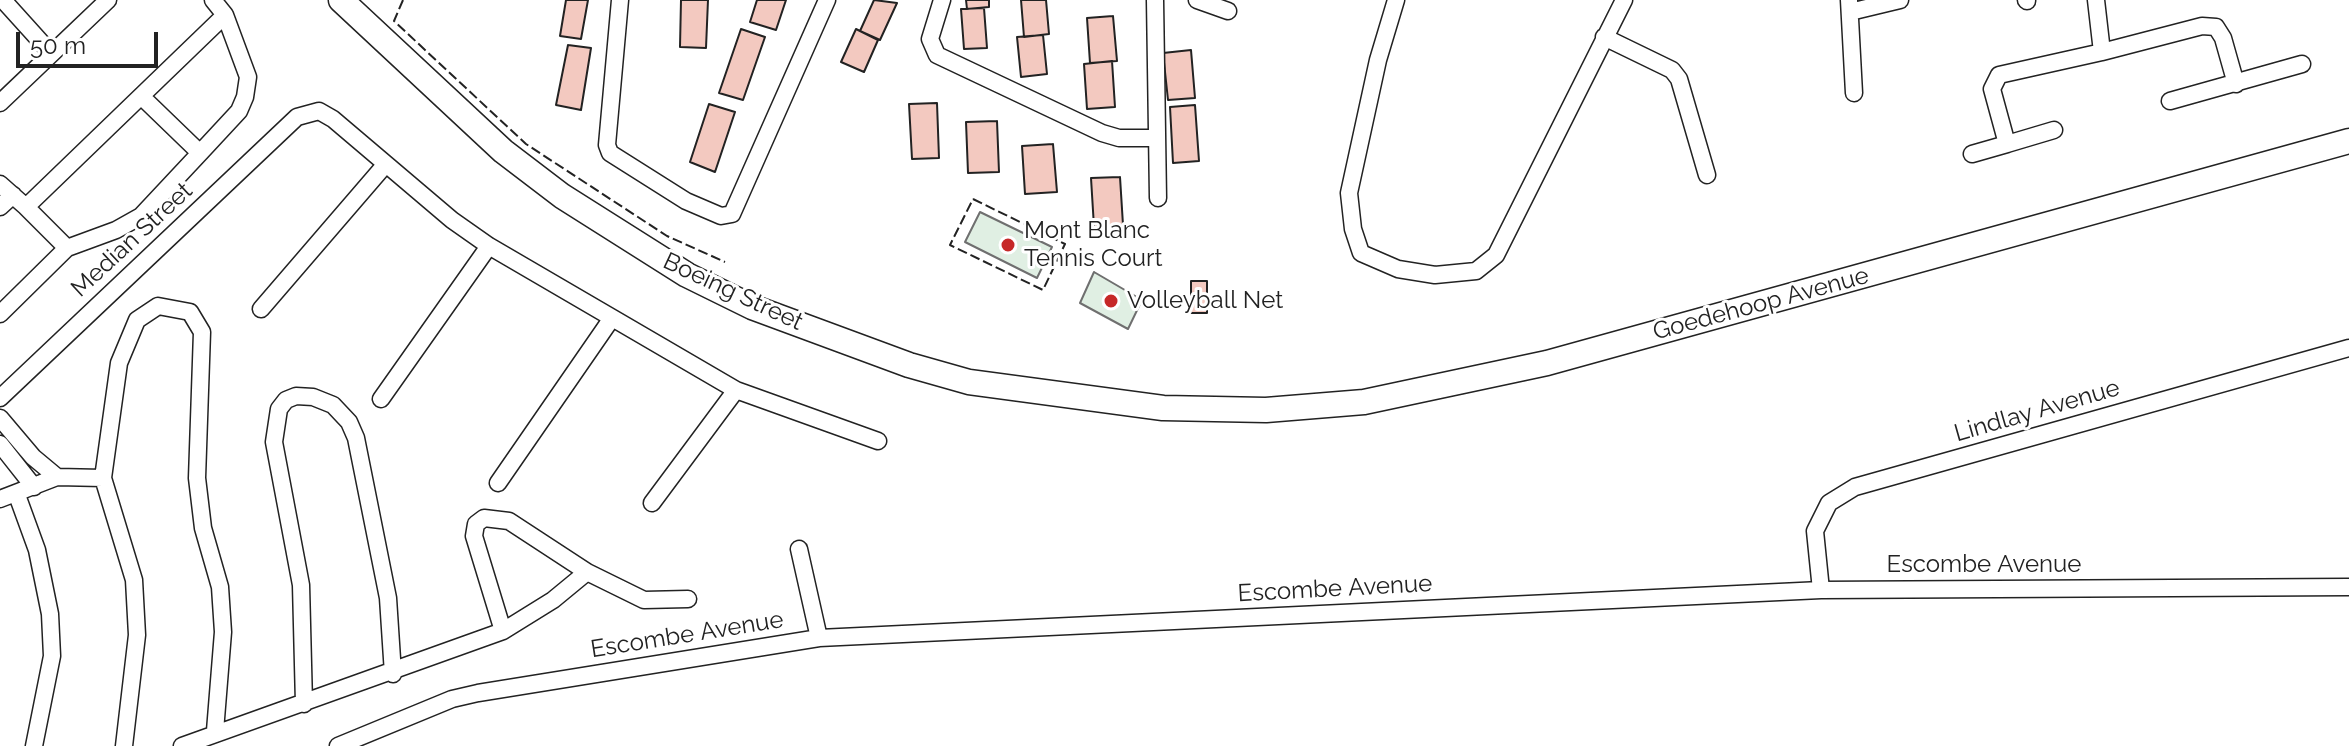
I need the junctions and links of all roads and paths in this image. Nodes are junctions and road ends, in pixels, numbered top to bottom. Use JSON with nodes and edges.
{"nodes":[{"id":1,"x":3,"y":0,"type":"edge"},
{"id":2,"x":108,"y":0,"type":"edge"},
{"id":3,"x":213,"y":0,"type":"edge"},
{"id":4,"x":341,"y":0,"type":"edge"},
{"id":5,"x":350,"y":0,"type":"edge"},
{"id":6,"x":620,"y":0,"type":"edge"},
{"id":7,"x":827,"y":0,"type":"edge"},
{"id":8,"x":942,"y":0,"type":"edge"},
{"id":9,"x":1155,"y":0,"type":"edge"},
{"id":10,"x":1197,"y":0,"type":"edge"},
{"id":11,"x":1396,"y":0,"type":"edge"},
{"id":12,"x":1624,"y":0,"type":"edge"},
{"id":13,"x":1900,"y":0,"type":"edge"},
{"id":14,"x":2096,"y":0,"type":"edge"},
{"id":15,"x":1850,"y":6,"type":"edge"},
{"id":16,"x":1228,"y":11,"type":"dead end"},
{"id":17,"x":225,"y":15,"type":"junction"},
{"id":18,"x":371,"y":32,"type":"junction"},
{"id":19,"x":1604,"y":37,"type":"junction"},
{"id":20,"x":50,"y":52,"type":"junction"},
{"id":21,"x":2102,"y":52,"type":"junction"},
{"id":22,"x":2302,"y":64,"type":"dead end"},
{"id":23,"x":2236,"y":84,"type":"junction"},
{"id":24,"x":1854,"y":93,"type":"dead end"},
{"id":25,"x":141,"y":96,"type":"junction"},
{"id":26,"x":2170,"y":101,"type":"dead end"},
{"id":27,"x":0,"y":103,"type":"edge"},
{"id":28,"x":2054,"y":130,"type":"dead end"},
{"id":29,"x":1155,"y":138,"type":"junction"},
{"id":30,"x":2349,"y":141,"type":"edge"},
{"id":31,"x":2007,"y":144,"type":"junction"},
{"id":32,"x":200,"y":153,"type":"junction"},
{"id":33,"x":1972,"y":154,"type":"dead end"},
{"id":34,"x":385,"y":165,"type":"junction"},
{"id":35,"x":1707,"y":175,"type":"dead end"},
{"id":36,"x":6,"y":189,"type":"edge"},
{"id":37,"x":1158,"y":198,"type":"dead end"},
{"id":38,"x":0,"y":207,"type":"edge"},
{"id":39,"x":26,"y":207,"type":"junction"},
{"id":40,"x":489,"y":246,"type":"junction"},
{"id":41,"x":67,"y":248,"type":"junction"},
{"id":42,"x":261,"y":309,"type":"dead end"},
{"id":43,"x":0,"y":314,"type":"edge"},
{"id":44,"x":612,"y":318,"type":"junction"},
{"id":45,"x":2349,"y":348,"type":"edge"},
{"id":46,"x":736,"y":390,"type":"junction"},
{"id":47,"x":0,"y":398,"type":"edge"},
{"id":48,"x":381,"y":399,"type":"dead end"},
{"id":49,"x":1163,"y":408,"type":"joint"},
{"id":50,"x":0,"y":418,"type":"edge"},
{"id":51,"x":878,"y":441,"type":"dead end"},
{"id":52,"x":0,"y":444,"type":"edge"},
{"id":53,"x":57,"y":477,"type":"junction"},
{"id":54,"x":103,"y":478,"type":"junction"},
{"id":55,"x":498,"y":483,"type":"dead end"},
{"id":56,"x":34,"y":487,"type":"junction"},
{"id":57,"x":17,"y":495,"type":"junction"},
{"id":58,"x":0,"y":499,"type":"edge"},
{"id":59,"x":652,"y":503,"type":"dead end"},
{"id":60,"x":799,"y":549,"type":"dead end"},
{"id":61,"x":587,"y":572,"type":"junction"},
{"id":62,"x":2349,"y":587,"type":"edge"},
{"id":63,"x":1821,"y":590,"type":"junction"},
{"id":64,"x":688,"y":599,"type":"dead end"},
{"id":65,"x":503,"y":631,"type":"junction"},
{"id":66,"x":819,"y":638,"type":"junction"},
{"id":67,"x":393,"y":674,"type":"junction"},
{"id":68,"x":304,"y":704,"type":"junction"},
{"id":69,"x":215,"y":731,"type":"junction"},
{"id":70,"x":34,"y":746,"type":"edge"},
{"id":71,"x":124,"y":746,"type":"edge"},
{"id":72,"x":182,"y":746,"type":"edge"},
{"id":73,"x":338,"y":746,"type":"edge"}],
"edges":[{"from":1,"to":20,"type":"street"},
{"from":2,"to":20,"type":"street"},
{"from":3,"to":17,"type":"street"},
{"from":4,"to":18,"type":"main road","name":"Boeing Street"},
{"from":5,"to":18,"type":"main road","name":"Boeing Street"},
{"from":6,"to":7,"type":"street"},
{"from":8,"to":29,"type":"street"},
{"from":9,"to":29,"type":"street"},
{"from":10,"to":16,"type":"street"},
{"from":11,"to":19,"type":"street"},
{"from":12,"to":19,"type":"street"},
{"from":13,"to":15,"type":"street"},
{"from":14,"to":21,"type":"street"},
{"from":15,"to":24,"type":"street"},
{"from":17,"to":25,"type":"street"},
{"from":17,"to":32,"type":"street"},
{"from":18,"to":49,"type":"main road","name":"Boeing Street"},
{"from":19,"to":35,"type":"street"},
{"from":20,"to":27,"type":"street"},
{"from":21,"to":23,"type":"street"},
{"from":21,"to":31,"type":"street"},
{"from":22,"to":23,"type":"street"},
{"from":23,"to":26,"type":"street"},
{"from":25,"to":32,"type":"street"},
{"from":25,"to":39,"type":"street"},
{"from":28,"to":31,"type":"street"},
{"from":29,"to":37,"type":"street"},
{"from":30,"to":49,"type":"main road","name":"Goedehoop Avenue"},
{"from":31,"to":33,"type":"street"},
{"from":32,"to":41,"type":"street"},
{"from":34,"to":40,"type":"street"},
{"from":34,"to":42,"type":"street"},
{"from":34,"to":47,"type":"street","name":"Median Street"},
{"from":36,"to":38,"type":"street"},
{"from":36,"to":39,"type":"street"},
{"from":39,"to":41,"type":"street"},
{"from":40,"to":44,"type":"street"},
{"from":40,"to":48,"type":"street"},
{"from":41,"to":43,"type":"street"},
{"from":44,"to":46,"type":"street"},
{"from":44,"to":55,"type":"street"},
{"from":45,"to":63,"type":"street","name":"Lindlay Avenue"},
{"from":46,"to":51,"type":"street"},
{"from":46,"to":59,"type":"street"},
{"from":50,"to":53,"type":"street"},
{"from":52,"to":56,"type":"street"},
{"from":53,"to":54,"type":"street"},
{"from":53,"to":56,"type":"street"},
{"from":54,"to":69,"type":"street"},
{"from":54,"to":71,"type":"street"},
{"from":56,"to":57,"type":"street"},
{"from":57,"to":58,"type":"street"},
{"from":57,"to":70,"type":"street"},
{"from":60,"to":66,"type":"street"},
{"from":61,"to":64,"type":"street"},
{"from":61,"to":65,"type":"street"},
{"from":61,"to":65,"type":"street"},
{"from":62,"to":63,"type":"street","name":"Escombe Avenue"},
{"from":63,"to":66,"type":"street","name":"Escombe Avenue"},
{"from":65,"to":67,"type":"street"},
{"from":66,"to":73,"type":"street","name":"Escombe Avenue"},
{"from":67,"to":68,"type":"street"},
{"from":67,"to":68,"type":"street"},
{"from":68,"to":69,"type":"street"},
{"from":69,"to":72,"type":"street"}]}
